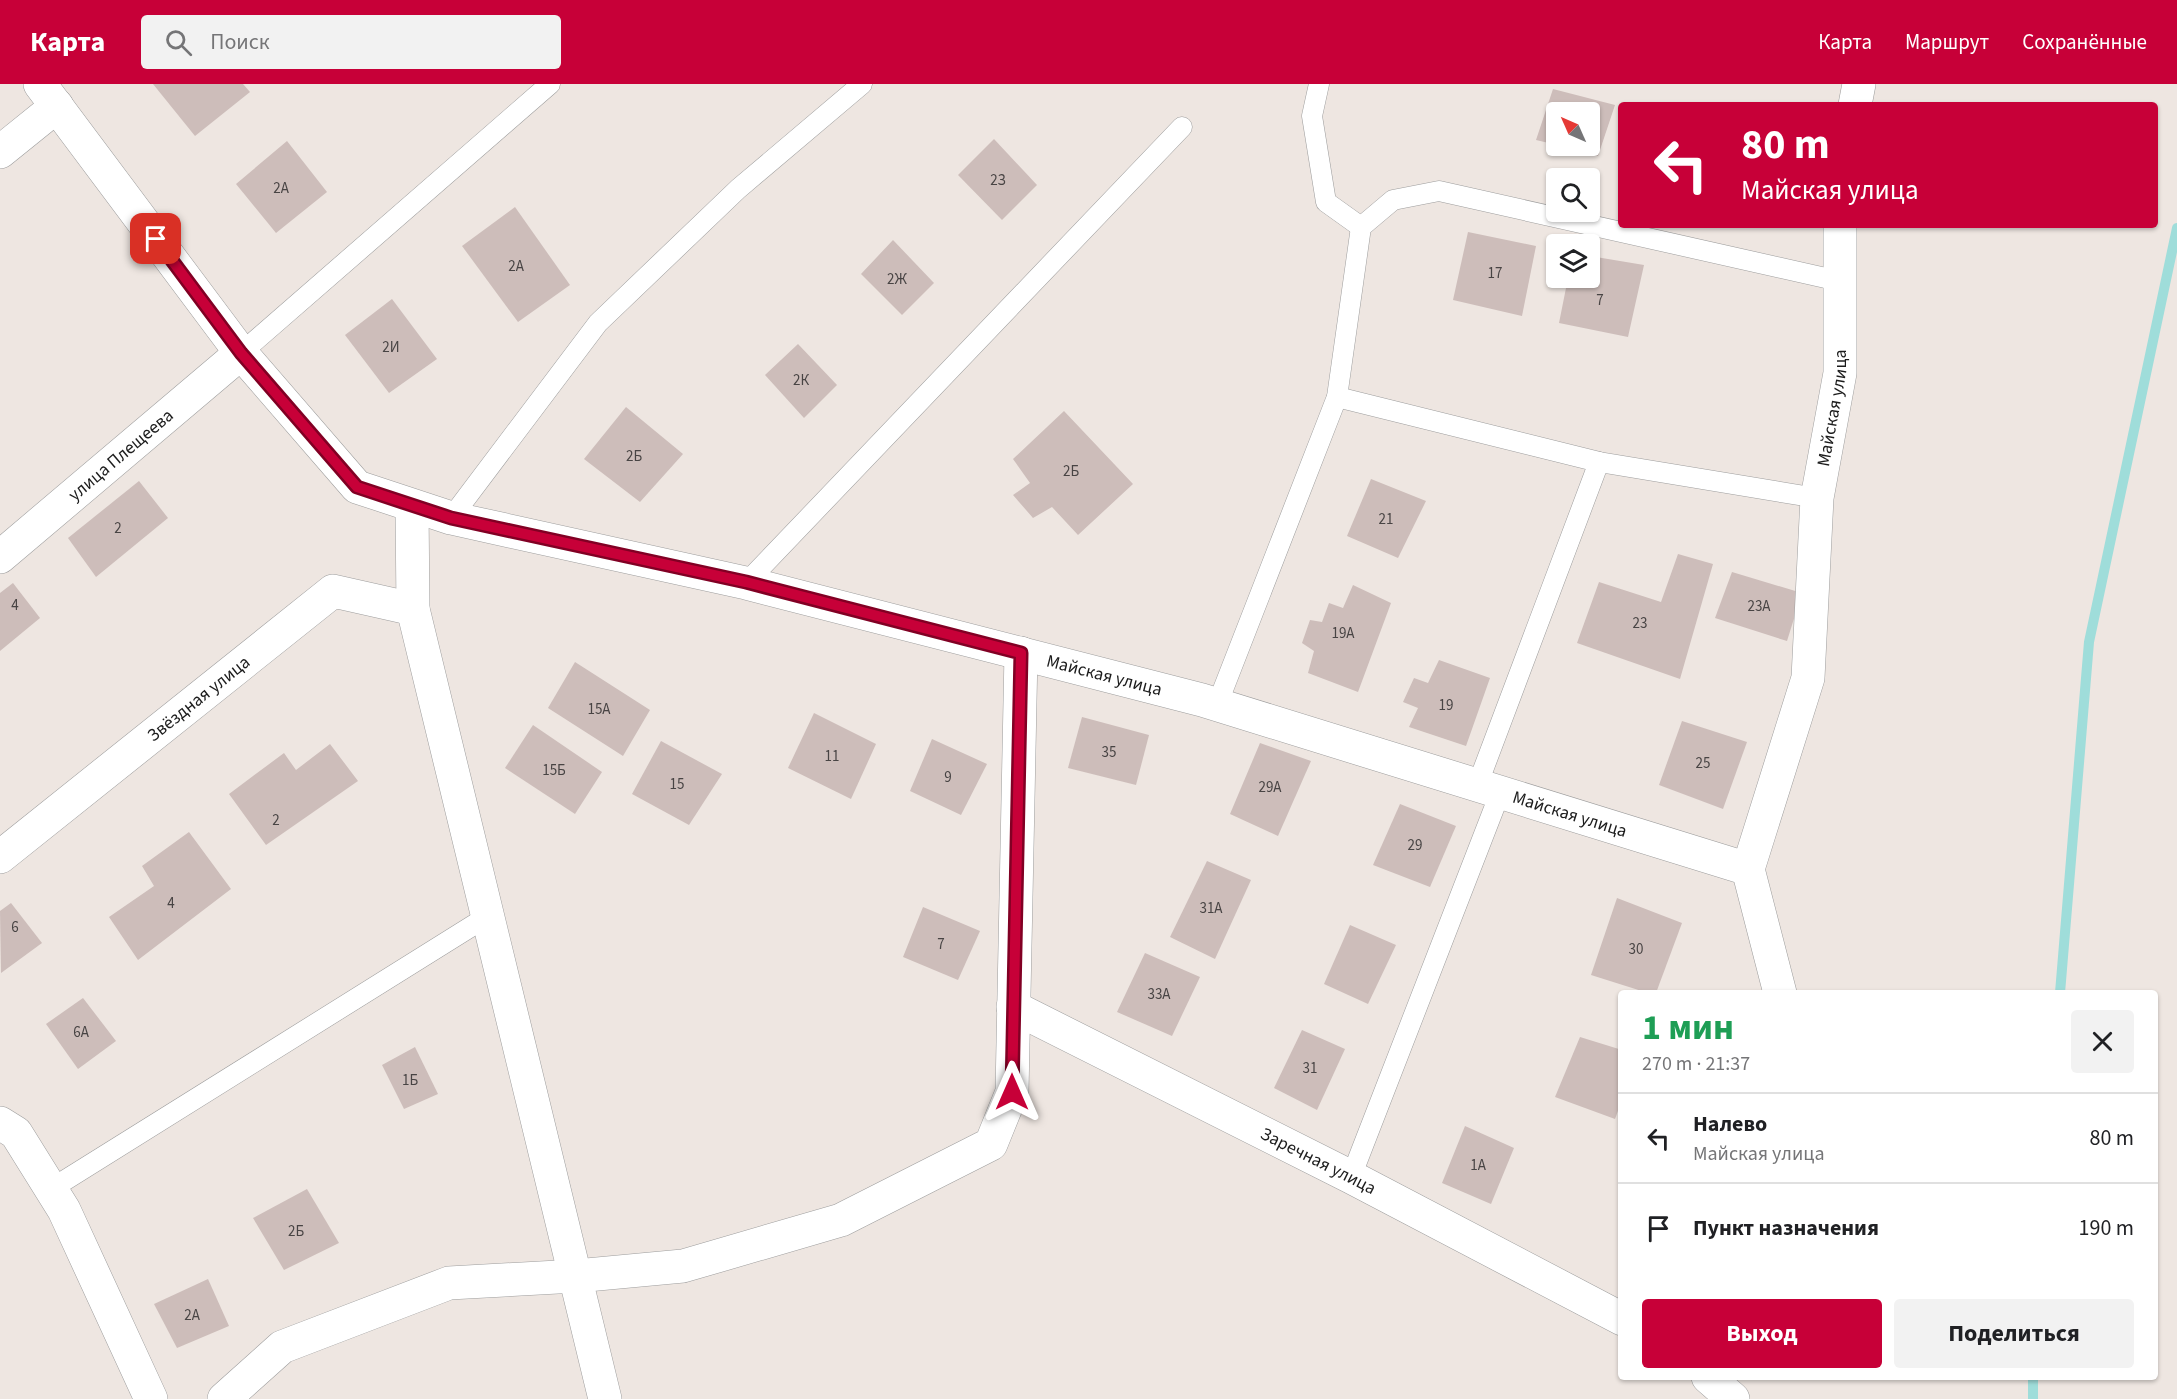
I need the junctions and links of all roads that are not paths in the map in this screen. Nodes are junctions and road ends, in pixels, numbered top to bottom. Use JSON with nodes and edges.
{"nodes":[{"id":1,"x":550,"y":84,"type":"edge"},
{"id":2,"x":862,"y":84,"type":"edge"},
{"id":3,"x":1319,"y":84,"type":"edge"},
{"id":4,"x":1859,"y":84,"type":"edge"},
{"id":5,"x":45,"y":90,"type":"edge"},
{"id":6,"x":1856,"y":102,"type":"edge"},
{"id":7,"x":1182,"y":127,"type":"dead end"},
{"id":8,"x":0,"y":152,"type":"edge"},
{"id":9,"x":1361,"y":227,"type":"junction"},
{"id":10,"x":1840,"y":228,"type":"edge"},
{"id":11,"x":1839,"y":281,"type":"junction"},
{"id":12,"x":241,"y":353,"type":"junction"},
{"id":13,"x":1336,"y":397,"type":"junction"},
{"id":14,"x":1599,"y":462,"type":"junction"},
{"id":15,"x":1817,"y":498,"type":"junction"},
{"id":16,"x":412,"y":507,"type":"junction"},
{"id":17,"x":451,"y":518,"type":"junction"},
{"id":18,"x":0,"y":557,"type":"edge"},
{"id":19,"x":746,"y":582,"type":"junction"},
{"id":20,"x":413,"y":609,"type":"junction"},
{"id":21,"x":1021,"y":653,"type":"junction"},
{"id":22,"x":1218,"y":705,"type":"junction"},
{"id":23,"x":1488,"y":789,"type":"junction"},
{"id":24,"x":0,"y":857,"type":"edge"},
{"id":25,"x":1748,"y":869,"type":"junction"},
{"id":26,"x":488,"y":916,"type":"junction"},
{"id":27,"x":1779,"y":990,"type":"edge"},
{"id":28,"x":1012,"y":1007,"type":"junction"},
{"id":29,"x":0,"y":1123,"type":"edge"},
{"id":30,"x":1351,"y":1178,"type":"junction"},
{"id":31,"x":51,"y":1189,"type":"junction"},
{"id":32,"x":576,"y":1276,"type":"junction"},
{"id":33,"x":1618,"y":1317,"type":"edge"},
{"id":34,"x":1711,"y":1380,"type":"edge"},
{"id":35,"x":151,"y":1399,"type":"edge"},
{"id":36,"x":224,"y":1399,"type":"edge"},
{"id":37,"x":605,"y":1399,"type":"edge"},
{"id":38,"x":1733,"y":1399,"type":"edge"}],
"edges":[{"from":1,"to":12,"type":"lane"},
{"from":2,"to":17,"type":"lane"},
{"from":3,"to":9,"type":"lane"},
{"from":4,"to":6,"type":"street"},
{"from":5,"to":8,"type":"street"},
{"from":5,"to":12,"type":"street","name":"Майская улица"},
{"from":7,"to":19,"type":"lane"},
{"from":9,"to":11,"type":"lane"},
{"from":9,"to":13,"type":"lane"},
{"from":10,"to":11,"type":"street","name":"Майская улица"},
{"from":11,"to":15,"type":"street","name":"Майская улица"},
{"from":12,"to":16,"type":"street","name":"Майская улица"},
{"from":12,"to":18,"type":"street","name":"улица Плещеева"},
{"from":13,"to":14,"type":"lane"},
{"from":13,"to":22,"type":"lane"},
{"from":14,"to":15,"type":"lane"},
{"from":14,"to":23,"type":"lane"},
{"from":15,"to":25,"type":"street","name":"Майская улица"},
{"from":16,"to":17,"type":"street","name":"Майская улица"},
{"from":16,"to":20,"type":"street"},
{"from":17,"to":19,"type":"street","name":"Майская улица"},
{"from":19,"to":21,"type":"street","name":"Майская улица"},
{"from":20,"to":24,"type":"street","name":"Звёздная улица"},
{"from":20,"to":26,"type":"street"},
{"from":21,"to":22,"type":"street","name":"Майская улица"},
{"from":21,"to":28,"type":"street"},
{"from":22,"to":23,"type":"street","name":"Майская улица"},
{"from":23,"to":25,"type":"street","name":"Майская улица"},
{"from":23,"to":30,"type":"lane"},
{"from":25,"to":27,"type":"street"},
{"from":26,"to":31,"type":"lane"},
{"from":26,"to":32,"type":"street"},
{"from":28,"to":30,"type":"street","name":"Заречная улица"},
{"from":28,"to":32,"type":"street"},
{"from":29,"to":31,"type":"street"},
{"from":30,"to":33,"type":"street","name":"Заречная улица"},
{"from":31,"to":35,"type":"street"},
{"from":32,"to":36,"type":"street"},
{"from":32,"to":37,"type":"street"},
{"from":34,"to":38,"type":"street"}]}
